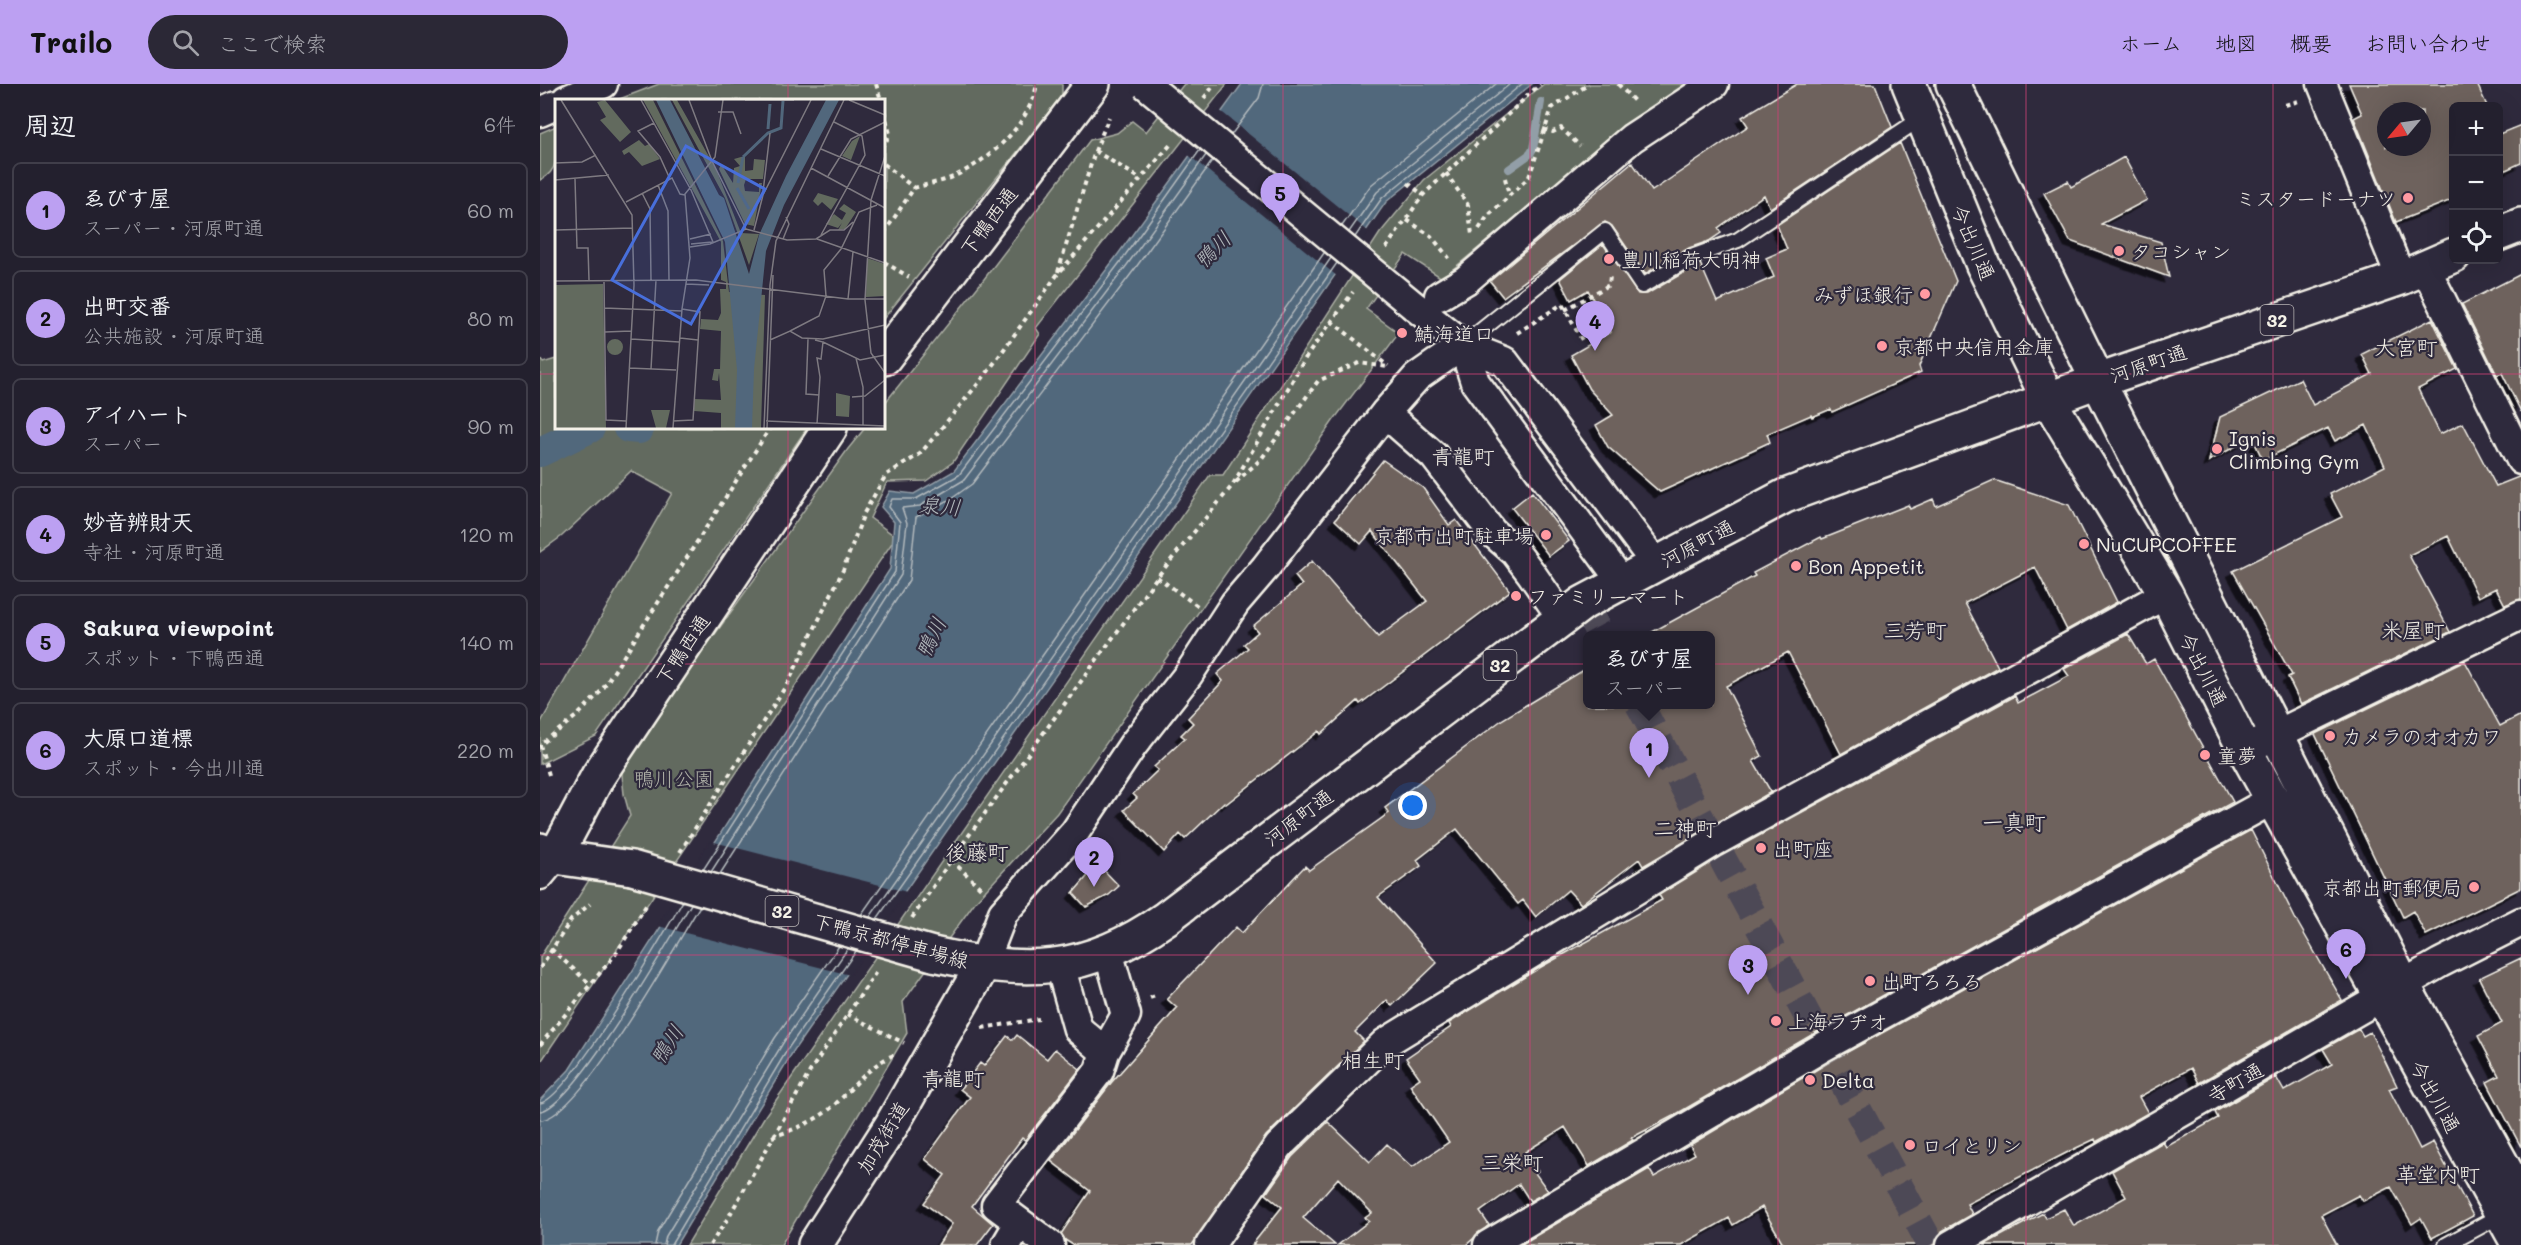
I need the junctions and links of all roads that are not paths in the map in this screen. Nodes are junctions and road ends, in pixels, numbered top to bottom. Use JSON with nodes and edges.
{"nodes":[{"id":1,"x":603,"y":84,"type":"edge"},
{"id":2,"x":1093,"y":84,"type":"edge"},
{"id":3,"x":1145,"y":84,"type":"edge"},
{"id":4,"x":1714,"y":84,"type":"edge"},
{"id":5,"x":1909,"y":84,"type":"edge"},
{"id":6,"x":1953,"y":84,"type":"edge"},
{"id":7,"x":2322,"y":84,"type":"edge"},
{"id":8,"x":568,"y":99,"type":"edge"},
{"id":9,"x":555,"y":105,"type":"edge"},
{"id":10,"x":540,"y":112,"type":"edge"},
{"id":11,"x":1923,"y":117,"type":"junction"},
{"id":12,"x":2521,"y":225,"type":"edge"},
{"id":13,"x":2503,"y":232,"type":"edge"},
{"id":14,"x":2427,"y":267,"type":"edge"},
{"id":15,"x":1427,"y":301,"type":"junction"},
{"id":16,"x":1463,"y":345,"type":"junction"},
{"id":17,"x":885,"y":357,"type":"edge"},
{"id":18,"x":2098,"y":381,"type":"junction"},
{"id":19,"x":2048,"y":399,"type":"junction"},
{"id":20,"x":1385,"y":413,"type":"junction"},
{"id":21,"x":830,"y":429,"type":"edge"},
{"id":22,"x":2521,"y":460,"type":"edge"},
{"id":23,"x":1656,"y":564,"type":"junction"},
{"id":24,"x":1622,"y":582,"type":"junction"},
{"id":25,"x":2166,"y":594,"type":"junction"},
{"id":26,"x":2521,"y":615,"type":"edge"},
{"id":27,"x":1562,"y":618,"type":"junction"},
{"id":28,"x":2278,"y":736,"type":"junction"},
{"id":29,"x":2245,"y":750,"type":"junction"},
{"id":30,"x":2272,"y":800,"type":"junction"},
{"id":31,"x":544,"y":861,"type":"edge"},
{"id":32,"x":2521,"y":922,"type":"edge"},
{"id":33,"x":1108,"y":951,"type":"junction"},
{"id":34,"x":982,"y":965,"type":"junction"},
{"id":35,"x":1060,"y":965,"type":"junction"},
{"id":36,"x":2393,"y":992,"type":"junction"},
{"id":37,"x":1106,"y":1052,"type":"junction"},
{"id":38,"x":2515,"y":1206,"type":"edge"},
{"id":39,"x":1013,"y":1234,"type":"edge"},
{"id":40,"x":815,"y":1245,"type":"edge"},
{"id":41,"x":1050,"y":1245,"type":"edge"},
{"id":42,"x":1210,"y":1245,"type":"edge"},
{"id":43,"x":1488,"y":1245,"type":"edge"},
{"id":44,"x":1951,"y":1245,"type":"edge"},
{"id":45,"x":2446,"y":1245,"type":"edge"},
{"id":46,"x":2519,"y":1245,"type":"edge"}],
"edges":[{"from":1,"to":8,"type":"street"},
{"from":2,"to":17,"type":"main road","name":"下鴨西通"},
{"from":3,"to":15,"type":"street","bridge":true},
{"from":4,"to":15,"type":"street"},
{"from":5,"to":11,"type":"main road","name":"今出川通"},
{"from":6,"to":18,"type":"main road","name":"今出川通"},
{"from":7,"to":14,"type":"street"},
{"from":9,"to":10,"type":"street"},
{"from":11,"to":16,"type":"lane"},
{"from":11,"to":19,"type":"main road","name":"今出川通"},
{"from":12,"to":13,"type":"main road"},
{"from":14,"to":18,"type":"main road","name":"河原町通","number":"32"},
{"from":14,"to":22,"type":"street"},
{"from":15,"to":16,"type":"street"},
{"from":16,"to":20,"type":"street"},
{"from":16,"to":23,"type":"street"},
{"from":16,"to":24,"type":"street"},
{"from":18,"to":19,"type":"main road","name":"河原町通","number":"32"},
{"from":18,"to":28,"type":"main road","name":"今出川通"},
{"from":19,"to":23,"type":"main road","name":"河原町通","number":"32"},
{"from":19,"to":25,"type":"main road","name":"今出川通"},
{"from":20,"to":27,"type":"street"},
{"from":20,"to":34,"type":"street"},
{"from":21,"to":31,"type":"main road","name":"下鴨西通"},
{"from":23,"to":24,"type":"main road","name":"河原町通","number":"32"},
{"from":24,"to":27,"type":"main road","name":"河原町通","number":"32"},
{"from":25,"to":29,"type":"main road","name":"今出川通"},
{"from":25,"to":42,"type":"street"},
{"from":26,"to":28,"type":"street"},
{"from":27,"to":33,"type":"main road","name":"河原町通","number":"32"},
{"from":28,"to":29,"type":"street"},
{"from":28,"to":36,"type":"main road","name":"今出川通"},
{"from":29,"to":30,"type":"main road","name":"今出川通"},
{"from":30,"to":36,"type":"main road","name":"今出川通"},
{"from":30,"to":43,"type":"street"},
{"from":31,"to":34,"type":"main road","name":"下鴨京都停車場線","number":"32","bridge":true},
{"from":32,"to":36,"type":"street","name":"寺町通"},
{"from":33,"to":35,"type":"main road","name":"河原町通","number":"32"},
{"from":33,"to":37,"type":"street"},
{"from":34,"to":35,"type":"main road","name":"河原町通","number":"32"},
{"from":34,"to":40,"type":"main road","name":"加茂街道"},
{"from":35,"to":37,"type":"street"},
{"from":36,"to":38,"type":"main road","name":"今出川通"},
{"from":36,"to":44,"type":"street","name":"寺町通"},
{"from":37,"to":39,"type":"street"},
{"from":38,"to":45,"type":"lane"},
{"from":38,"to":46,"type":"main road","name":"今出川通"},
{"from":39,"to":41,"type":"street"}]}
